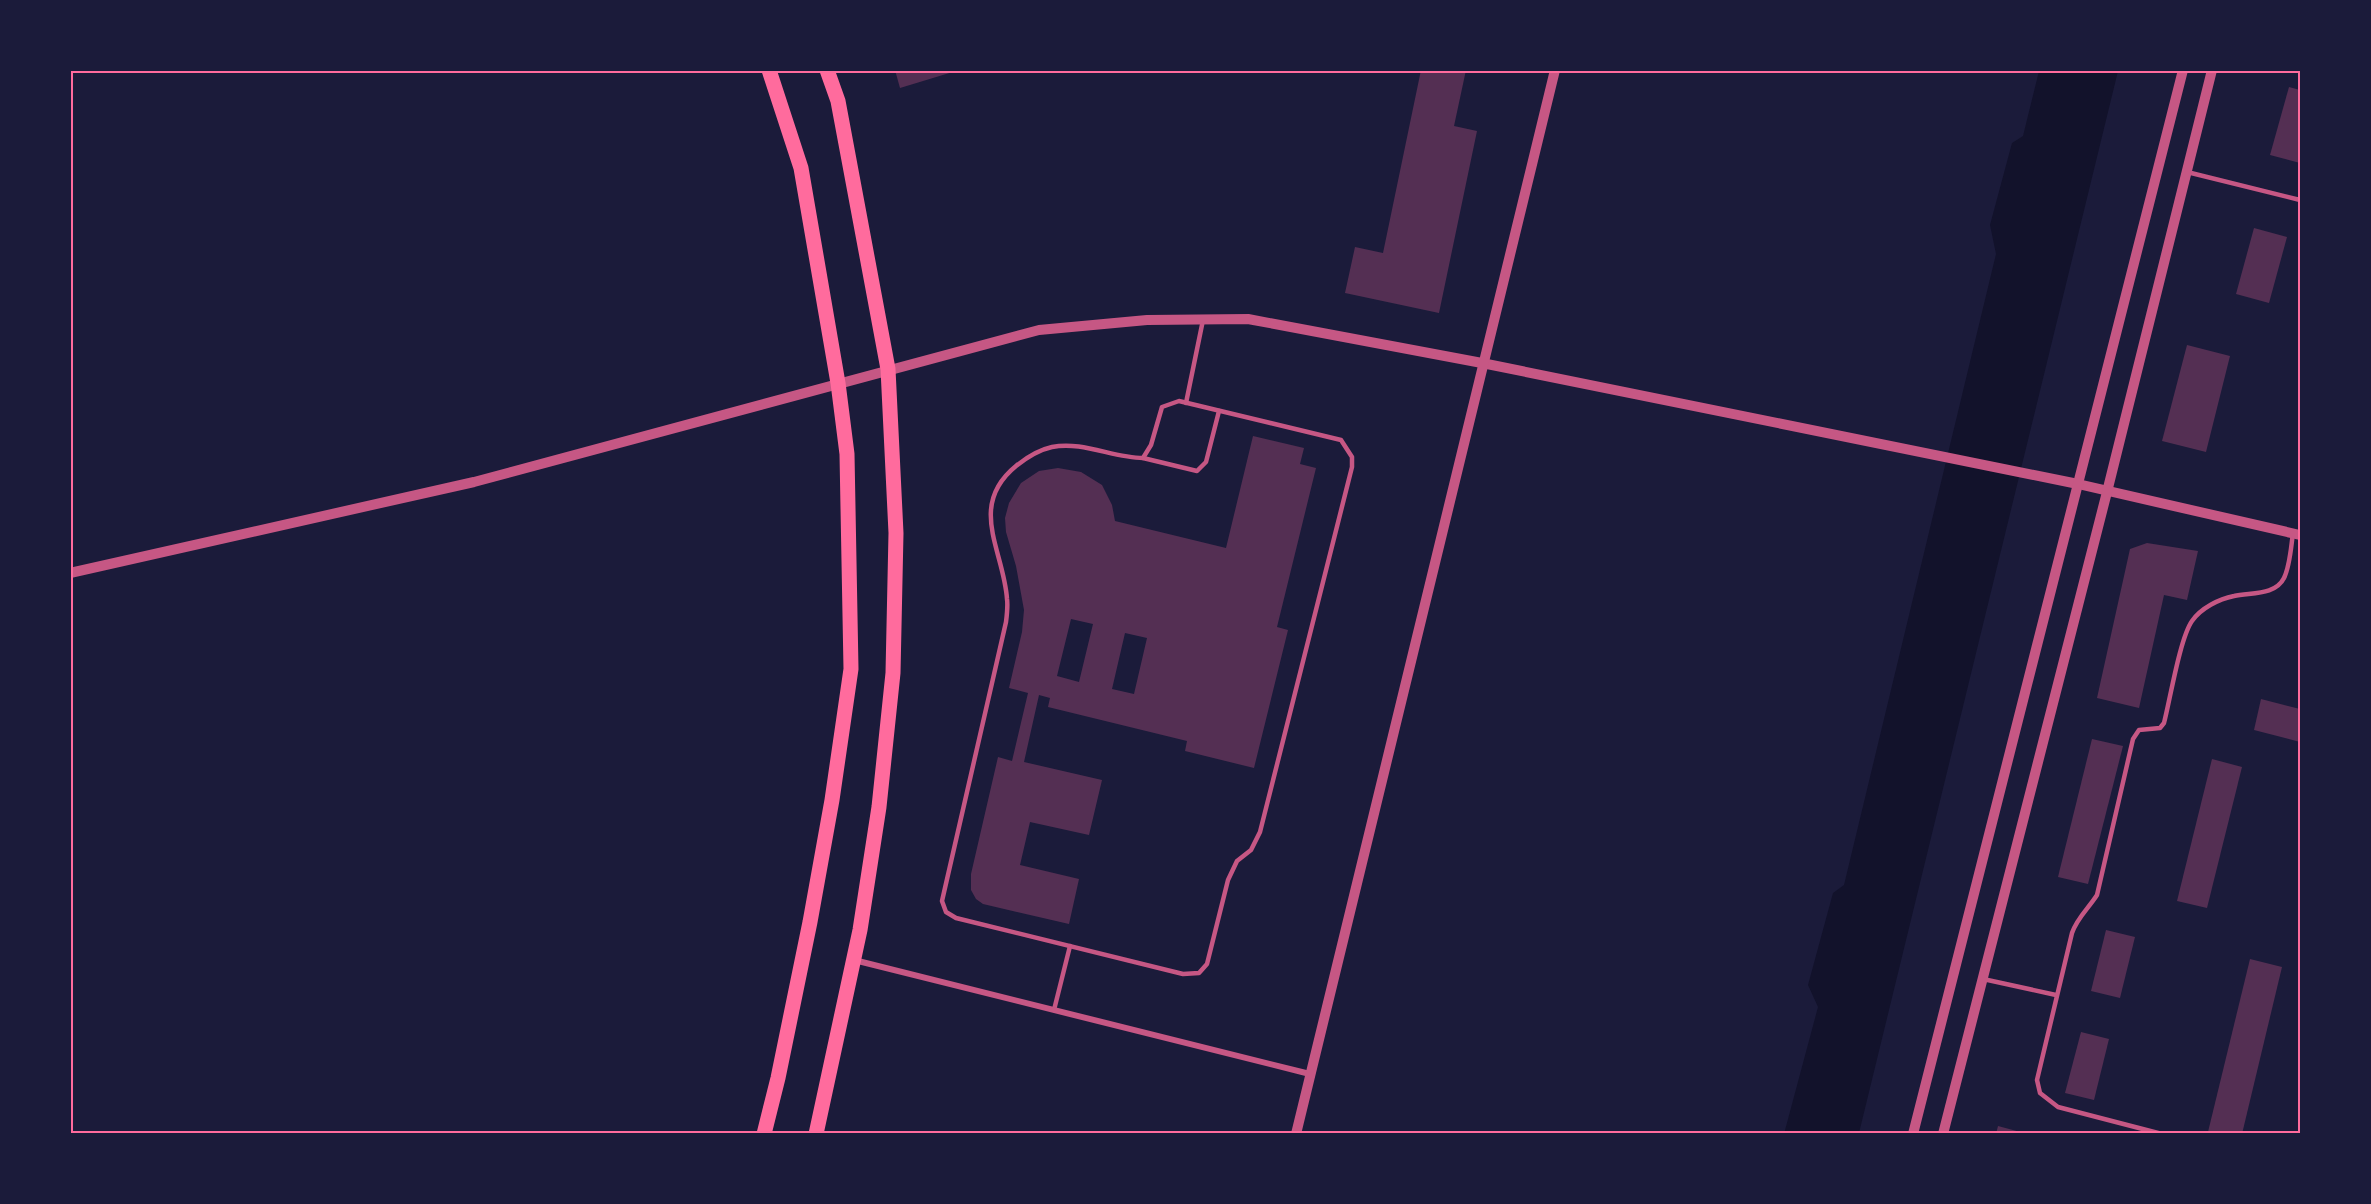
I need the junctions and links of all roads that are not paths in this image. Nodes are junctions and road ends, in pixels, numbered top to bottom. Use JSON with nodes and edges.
{"nodes":[{"id":1,"x":769,"y":70,"type":"edge"},
{"id":2,"x":827,"y":70,"type":"edge"},
{"id":3,"x":1555,"y":70,"type":"edge"},
{"id":4,"x":2183,"y":70,"type":"edge"},
{"id":5,"x":2212,"y":70,"type":"edge"},
{"id":6,"x":2187,"y":172,"type":"junction"},
{"id":7,"x":2301,"y":200,"type":"edge"},
{"id":8,"x":1203,"y":319,"type":"junction"},
{"id":9,"x":1482,"y":363,"type":"junction"},
{"id":10,"x":888,"y":369,"type":"junction"},
{"id":11,"x":838,"y":383,"type":"junction"},
{"id":12,"x":1186,"y":403,"type":"junction"},
{"id":13,"x":1220,"y":411,"type":"junction"},
{"id":14,"x":1143,"y":458,"type":"junction"},
{"id":15,"x":2078,"y":484,"type":"junction"},
{"id":16,"x":2107,"y":492,"type":"junction"},
{"id":17,"x":2297,"y":534,"type":"edge"},
{"id":18,"x":70,"y":573,"type":"edge"},
{"id":19,"x":1070,"y":946,"type":"junction"},
{"id":20,"x":854,"y":960,"type":"junction"},
{"id":21,"x":1982,"y":979,"type":"junction"},
{"id":22,"x":2056,"y":995,"type":"junction"},
{"id":23,"x":1054,"y":1010,"type":"junction"},
{"id":24,"x":1310,"y":1074,"type":"junction"},
{"id":25,"x":764,"y":1134,"type":"edge"},
{"id":26,"x":816,"y":1134,"type":"edge"},
{"id":27,"x":1296,"y":1134,"type":"edge"},
{"id":28,"x":1913,"y":1134,"type":"edge"},
{"id":29,"x":1943,"y":1134,"type":"edge"},
{"id":30,"x":2162,"y":1134,"type":"edge"}],
"edges":[{"from":1,"to":11,"type":"main road"},
{"from":2,"to":10,"type":"main road"},
{"from":3,"to":9,"type":"street"},
{"from":4,"to":15,"type":"street"},
{"from":5,"to":6,"type":"street"},
{"from":6,"to":7,"type":"lane"},
{"from":6,"to":16,"type":"street"},
{"from":8,"to":9,"type":"street"},
{"from":8,"to":10,"type":"street"},
{"from":8,"to":12,"type":"lane"},
{"from":9,"to":15,"type":"street"},
{"from":9,"to":24,"type":"street"},
{"from":10,"to":11,"type":"street"},
{"from":10,"to":20,"type":"main road"},
{"from":11,"to":18,"type":"street"},
{"from":11,"to":25,"type":"main road"},
{"from":12,"to":13,"type":"lane"},
{"from":12,"to":14,"type":"lane"},
{"from":13,"to":14,"type":"lane"},
{"from":13,"to":19,"type":"lane"},
{"from":14,"to":19,"type":"lane"},
{"from":15,"to":16,"type":"street"},
{"from":15,"to":28,"type":"street"},
{"from":16,"to":17,"type":"street"},
{"from":16,"to":21,"type":"street"},
{"from":17,"to":22,"type":"lane"},
{"from":19,"to":23,"type":"lane"},
{"from":20,"to":23,"type":"street"},
{"from":20,"to":26,"type":"main road"},
{"from":21,"to":22,"type":"lane"},
{"from":21,"to":29,"type":"street"},
{"from":22,"to":30,"type":"lane"},
{"from":23,"to":24,"type":"street"},
{"from":24,"to":27,"type":"street"}]}
